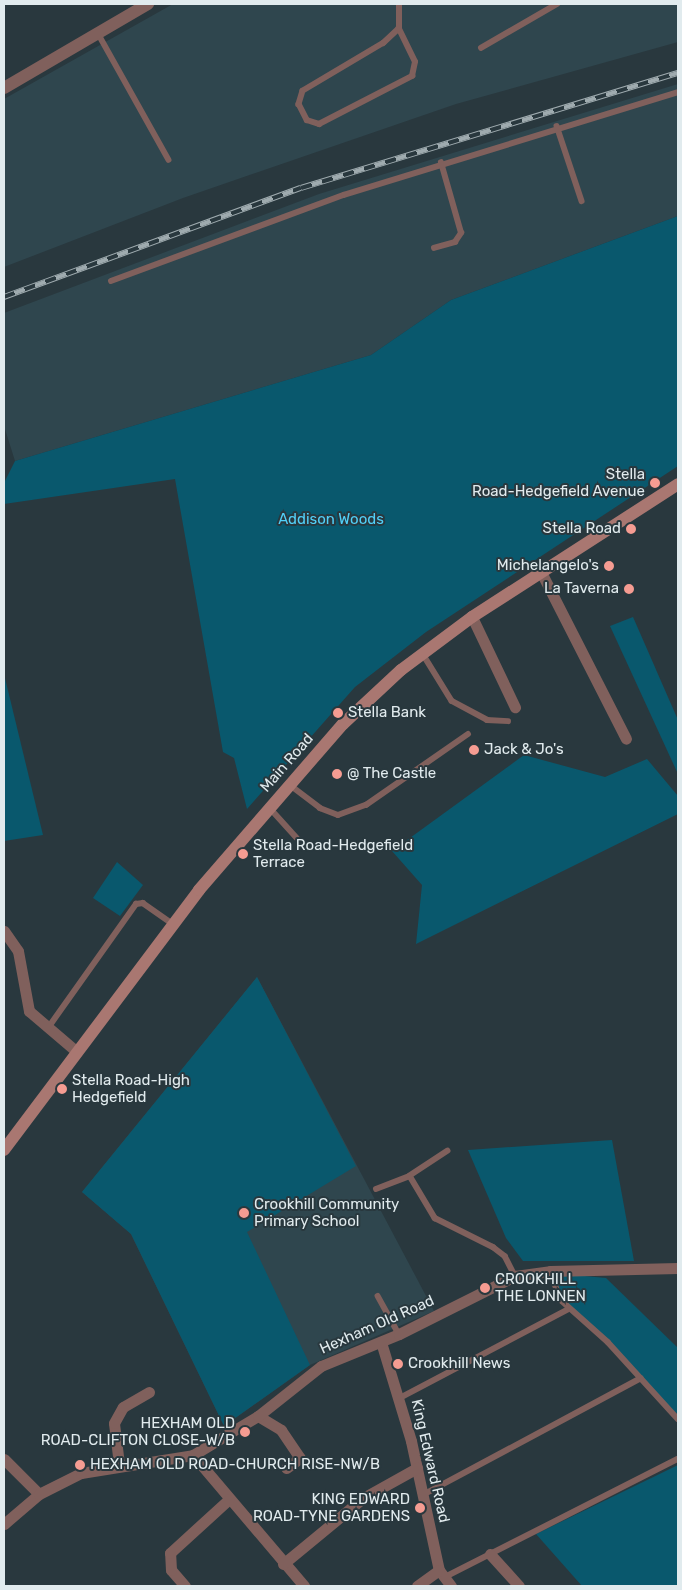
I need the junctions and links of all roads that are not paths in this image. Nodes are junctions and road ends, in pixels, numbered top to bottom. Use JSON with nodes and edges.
{"nodes":[{"id":1,"x":148,"y":4,"type":"edge"},
{"id":2,"x":400,"y":4,"type":"edge"},
{"id":3,"x":557,"y":4,"type":"edge"},
{"id":4,"x":399,"y":29,"type":"junction"},
{"id":5,"x":98,"y":33,"type":"junction"},
{"id":6,"x":481,"y":48,"type":"dead end"},
{"id":7,"x":4,"y":88,"type":"edge"},
{"id":8,"x":678,"y":92,"type":"edge"},
{"id":9,"x":557,"y":126,"type":"junction"},
{"id":10,"x":169,"y":160,"type":"dead end"},
{"id":11,"x":440,"y":163,"type":"junction"},
{"id":12,"x":582,"y":201,"type":"dead end"},
{"id":13,"x":434,"y":248,"type":"dead end"},
{"id":14,"x":111,"y":281,"type":"dead end"},
{"id":15,"x":678,"y":484,"type":"edge"},
{"id":16,"x":541,"y":572,"type":"junction"},
{"id":17,"x":472,"y":617,"type":"junction"},
{"id":18,"x":423,"y":654,"type":"junction"},
{"id":19,"x":515,"y":707,"type":"dead end"},
{"id":20,"x":508,"y":721,"type":"dead end"},
{"id":21,"x":468,"y":734,"type":"dead end"},
{"id":22,"x":626,"y":738,"type":"dead end"},
{"id":23,"x":290,"y":785,"type":"junction"},
{"id":24,"x":270,"y":808,"type":"junction"},
{"id":25,"x":297,"y":838,"type":"dead end"},
{"id":26,"x":174,"y":924,"type":"junction"},
{"id":27,"x":4,"y":931,"type":"edge"},
{"id":28,"x":47,"y":1030,"type":"junction"},
{"id":29,"x":77,"y":1052,"type":"junction"},
{"id":30,"x":4,"y":1150,"type":"edge"},
{"id":31,"x":448,"y":1151,"type":"dead end"},
{"id":32,"x":410,"y":1176,"type":"junction"},
{"id":33,"x":376,"y":1189,"type":"dead end"},
{"id":34,"x":678,"y":1268,"type":"edge"},
{"id":35,"x":550,"y":1271,"type":"junction"},
{"id":36,"x":515,"y":1276,"type":"junction"},
{"id":37,"x":378,"y":1296,"type":"dead end"},
{"id":38,"x":569,"y":1309,"type":"junction"},
{"id":39,"x":399,"y":1334,"type":"junction"},
{"id":40,"x":381,"y":1342,"type":"junction"},
{"id":41,"x":641,"y":1378,"type":"junction"},
{"id":42,"x":149,"y":1392,"type":"dead end"},
{"id":43,"x":400,"y":1398,"type":"junction"},
{"id":44,"x":258,"y":1416,"type":"junction"},
{"id":45,"x":678,"y":1419,"type":"edge"},
{"id":46,"x":193,"y":1455,"type":"junction"},
{"id":47,"x":4,"y":1459,"type":"edge"},
{"id":48,"x":678,"y":1460,"type":"edge"},
{"id":49,"x":120,"y":1464,"type":"junction"},
{"id":50,"x":286,"y":1468,"type":"dead end"},
{"id":51,"x":417,"y":1468,"type":"junction"},
{"id":52,"x":39,"y":1494,"type":"junction"},
{"id":53,"x":423,"y":1495,"type":"junction"},
{"id":54,"x":228,"y":1500,"type":"junction"},
{"id":55,"x":4,"y":1524,"type":"edge"},
{"id":56,"x":490,"y":1554,"type":"junction"},
{"id":57,"x":284,"y":1564,"type":"junction"},
{"id":58,"x":444,"y":1578,"type":"edge"},
{"id":59,"x":185,"y":1586,"type":"edge"},
{"id":60,"x":304,"y":1586,"type":"edge"},
{"id":61,"x":416,"y":1586,"type":"edge"},
{"id":62,"x":519,"y":1586,"type":"edge"}],
"edges":[{"from":1,"to":5,"type":"street"},
{"from":2,"to":4,"type":"lane"},
{"from":3,"to":6,"type":"lane"},
{"from":4,"to":4,"type":"lane"},
{"from":5,"to":7,"type":"street"},
{"from":5,"to":10,"type":"lane"},
{"from":8,"to":9,"type":"lane"},
{"from":9,"to":11,"type":"lane"},
{"from":9,"to":12,"type":"lane"},
{"from":11,"to":13,"type":"lane"},
{"from":11,"to":14,"type":"lane"},
{"from":15,"to":16,"type":"main road","name":"Main Road"},
{"from":16,"to":17,"type":"main road","name":"Main Road"},
{"from":16,"to":22,"type":"street"},
{"from":17,"to":18,"type":"main road","name":"Main Road"},
{"from":17,"to":19,"type":"street"},
{"from":18,"to":20,"type":"lane"},
{"from":18,"to":23,"type":"main road","name":"Main Road"},
{"from":21,"to":23,"type":"lane"},
{"from":23,"to":24,"type":"main road","name":"Main Road"},
{"from":24,"to":25,"type":"lane"},
{"from":24,"to":26,"type":"main road","name":"Main Road"},
{"from":26,"to":28,"type":"lane"},
{"from":26,"to":29,"type":"main road","name":"Main Road"},
{"from":27,"to":28,"type":"street"},
{"from":28,"to":29,"type":"street"},
{"from":29,"to":30,"type":"main road","name":"Main Road"},
{"from":31,"to":32,"type":"lane"},
{"from":32,"to":33,"type":"lane"},
{"from":32,"to":36,"type":"lane"},
{"from":34,"to":35,"type":"street","name":"Hexham Old Road"},
{"from":35,"to":36,"type":"street","name":"Hexham Old Road"},
{"from":35,"to":38,"type":"lane"},
{"from":36,"to":39,"type":"street","name":"Hexham Old Road"},
{"from":37,"to":39,"type":"lane"},
{"from":38,"to":41,"type":"lane"},
{"from":38,"to":43,"type":"lane"},
{"from":39,"to":40,"type":"street","name":"Hexham Old Road"},
{"from":40,"to":43,"type":"street","name":"King Edward Road"},
{"from":40,"to":44,"type":"street","name":"Hexham Old Road"},
{"from":41,"to":45,"type":"lane"},
{"from":41,"to":53,"type":"lane"},
{"from":42,"to":49,"type":"street"},
{"from":43,"to":51,"type":"street","name":"King Edward Road"},
{"from":44,"to":46,"type":"street","name":"Hexham Old Road"},
{"from":44,"to":50,"type":"street"},
{"from":46,"to":49,"type":"street","name":"Hexham Old Road"},
{"from":46,"to":54,"type":"street"},
{"from":47,"to":52,"type":"street"},
{"from":48,"to":56,"type":"lane"},
{"from":49,"to":52,"type":"street","name":"Hexham Old Road"},
{"from":51,"to":53,"type":"street","name":"King Edward Road"},
{"from":51,"to":57,"type":"street"},
{"from":52,"to":55,"type":"street","name":"Hexham Old Road"},
{"from":53,"to":58,"type":"street","name":"King Edward Road"},
{"from":54,"to":57,"type":"street"},
{"from":54,"to":59,"type":"street"},
{"from":56,"to":58,"type":"lane"},
{"from":56,"to":62,"type":"street"},
{"from":57,"to":60,"type":"street"},
{"from":58,"to":61,"type":"street"}]}
